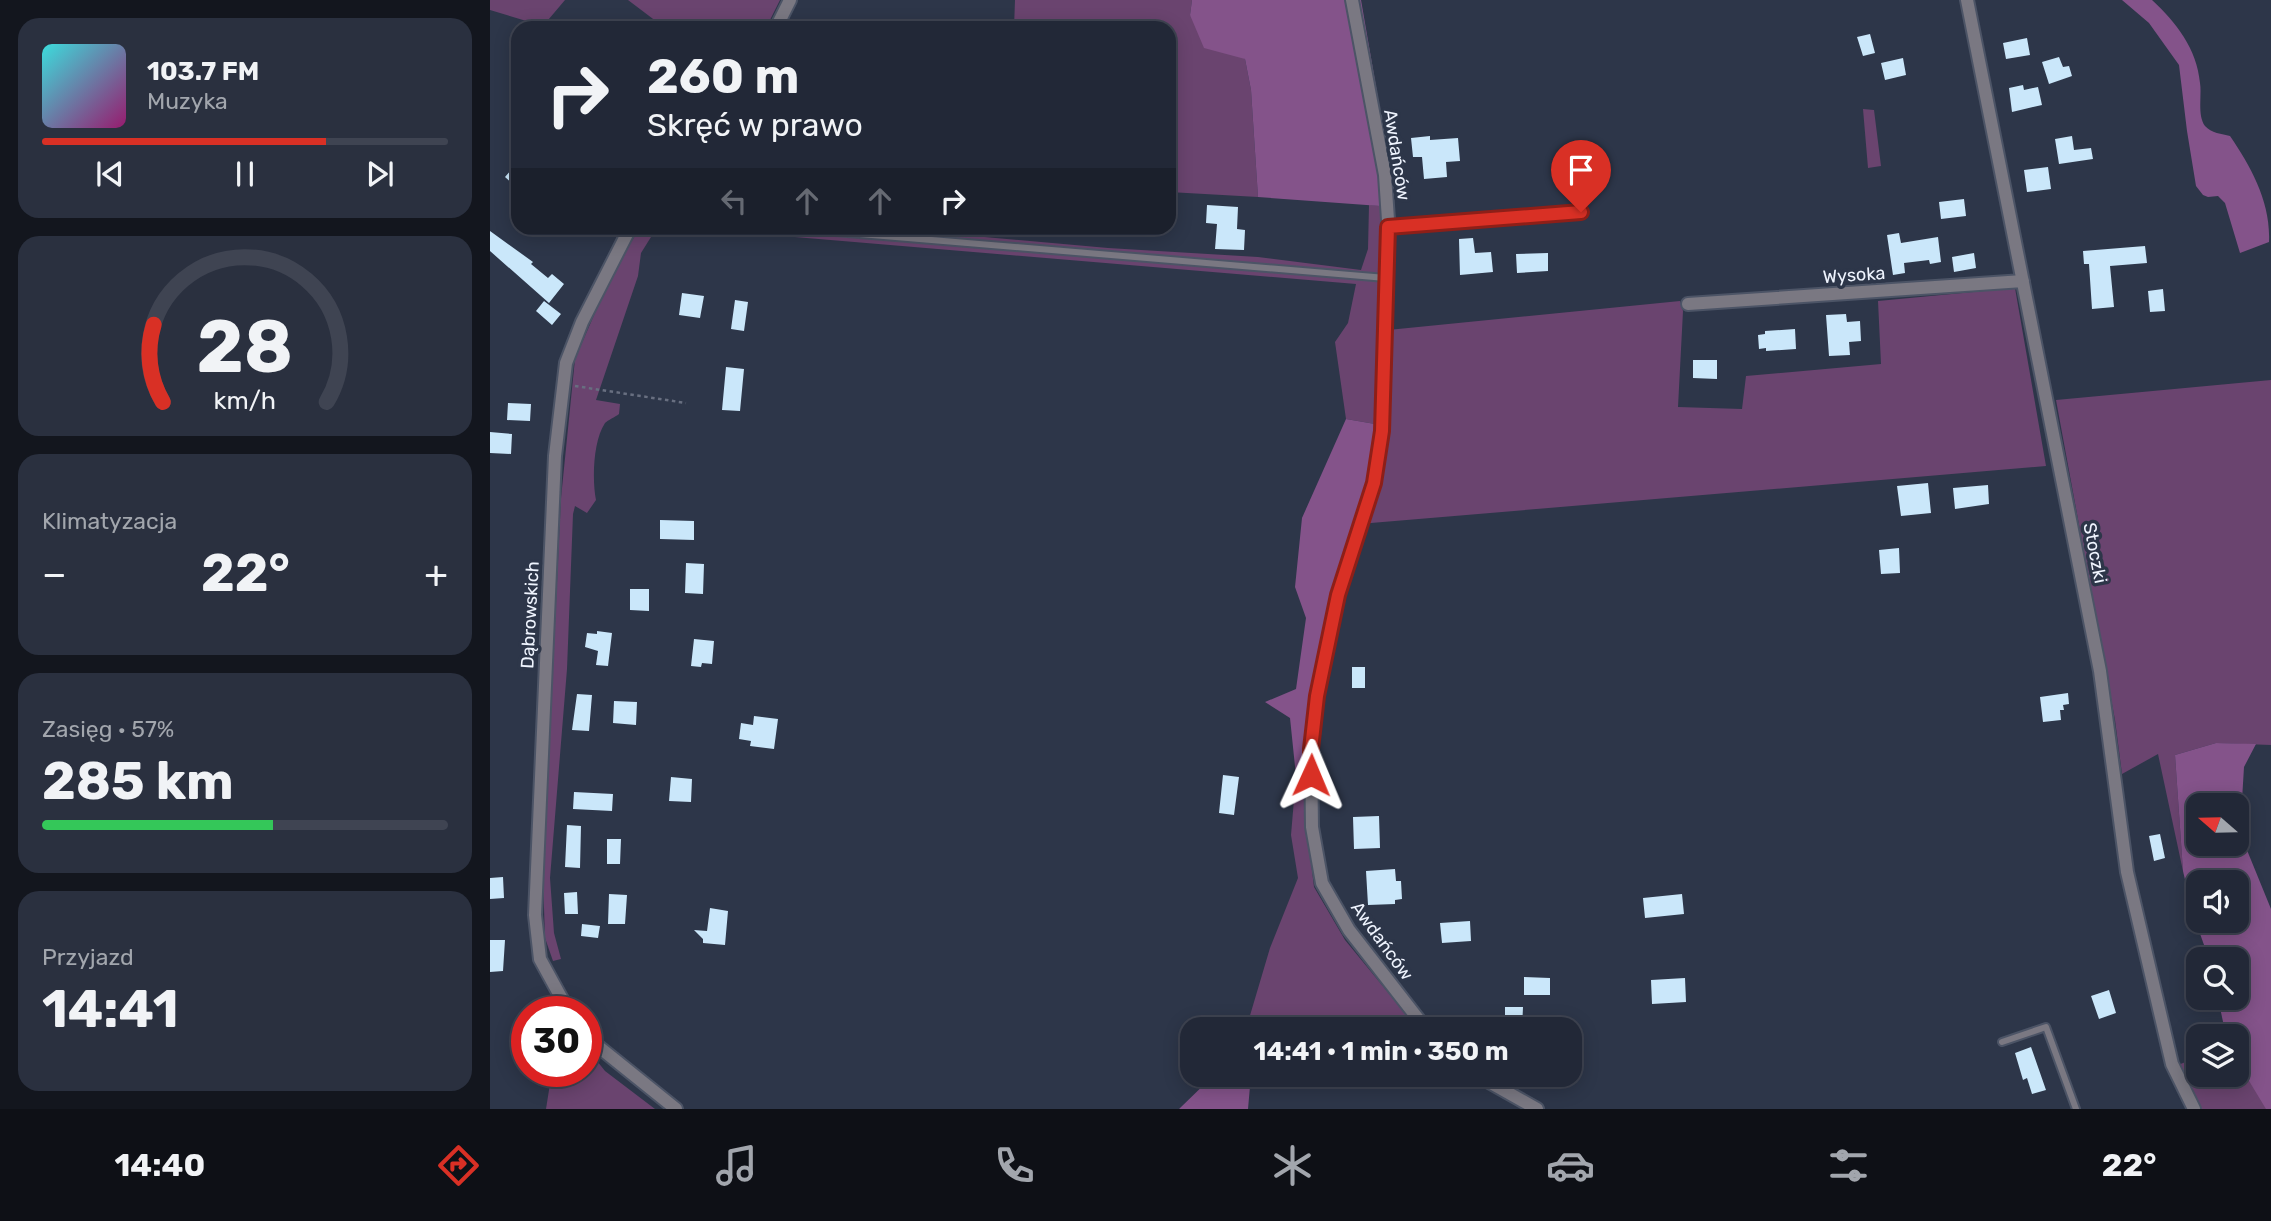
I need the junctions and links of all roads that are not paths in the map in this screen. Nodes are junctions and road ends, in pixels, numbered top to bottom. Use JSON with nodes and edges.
{"nodes":[{"id":1,"x":790,"y":0,"type":"edge"},
{"id":2,"x":1352,"y":0,"type":"edge"},
{"id":3,"x":1967,"y":0,"type":"edge"},
{"id":4,"x":780,"y":21,"type":"edge"},
{"id":5,"x":1581,"y":212,"type":"dead end"},
{"id":6,"x":1388,"y":227,"type":"junction"},
{"id":7,"x":626,"y":235,"type":"edge"},
{"id":8,"x":872,"y":235,"type":"edge"},
{"id":9,"x":1386,"y":278,"type":"junction"},
{"id":10,"x":2023,"y":281,"type":"junction"},
{"id":11,"x":1688,"y":304,"type":"dead end"},
{"id":12,"x":560,"y":996,"type":"edge"},
{"id":13,"x":1417,"y":1017,"type":"edge"},
{"id":14,"x":2002,"y":1042,"type":"dead end"},
{"id":15,"x":602,"y":1049,"type":"edge"},
{"id":16,"x":1498,"y":1087,"type":"edge"},
{"id":17,"x":676,"y":1109,"type":"edge"},
{"id":18,"x":1537,"y":1109,"type":"edge"},
{"id":19,"x":2077,"y":1109,"type":"edge"},
{"id":20,"x":2194,"y":1109,"type":"edge"}],
"edges":[{"from":1,"to":4,"type":"street"},
{"from":2,"to":6,"type":"street","name":"Awdańców"},
{"from":3,"to":10,"type":"street","name":"Stoczki"},
{"from":5,"to":6,"type":"lane"},
{"from":6,"to":9,"type":"street","name":"Awdańców"},
{"from":7,"to":12,"type":"street","name":"Dąbrowskich"},
{"from":8,"to":9,"type":"lane"},
{"from":9,"to":13,"type":"street","name":"Awdańców"},
{"from":10,"to":11,"type":"street","name":"Wysoka"},
{"from":10,"to":20,"type":"street","name":"Stoczki"},
{"from":14,"to":19,"type":"lane"},
{"from":15,"to":17,"type":"street"},
{"from":16,"to":18,"type":"street"}]}
